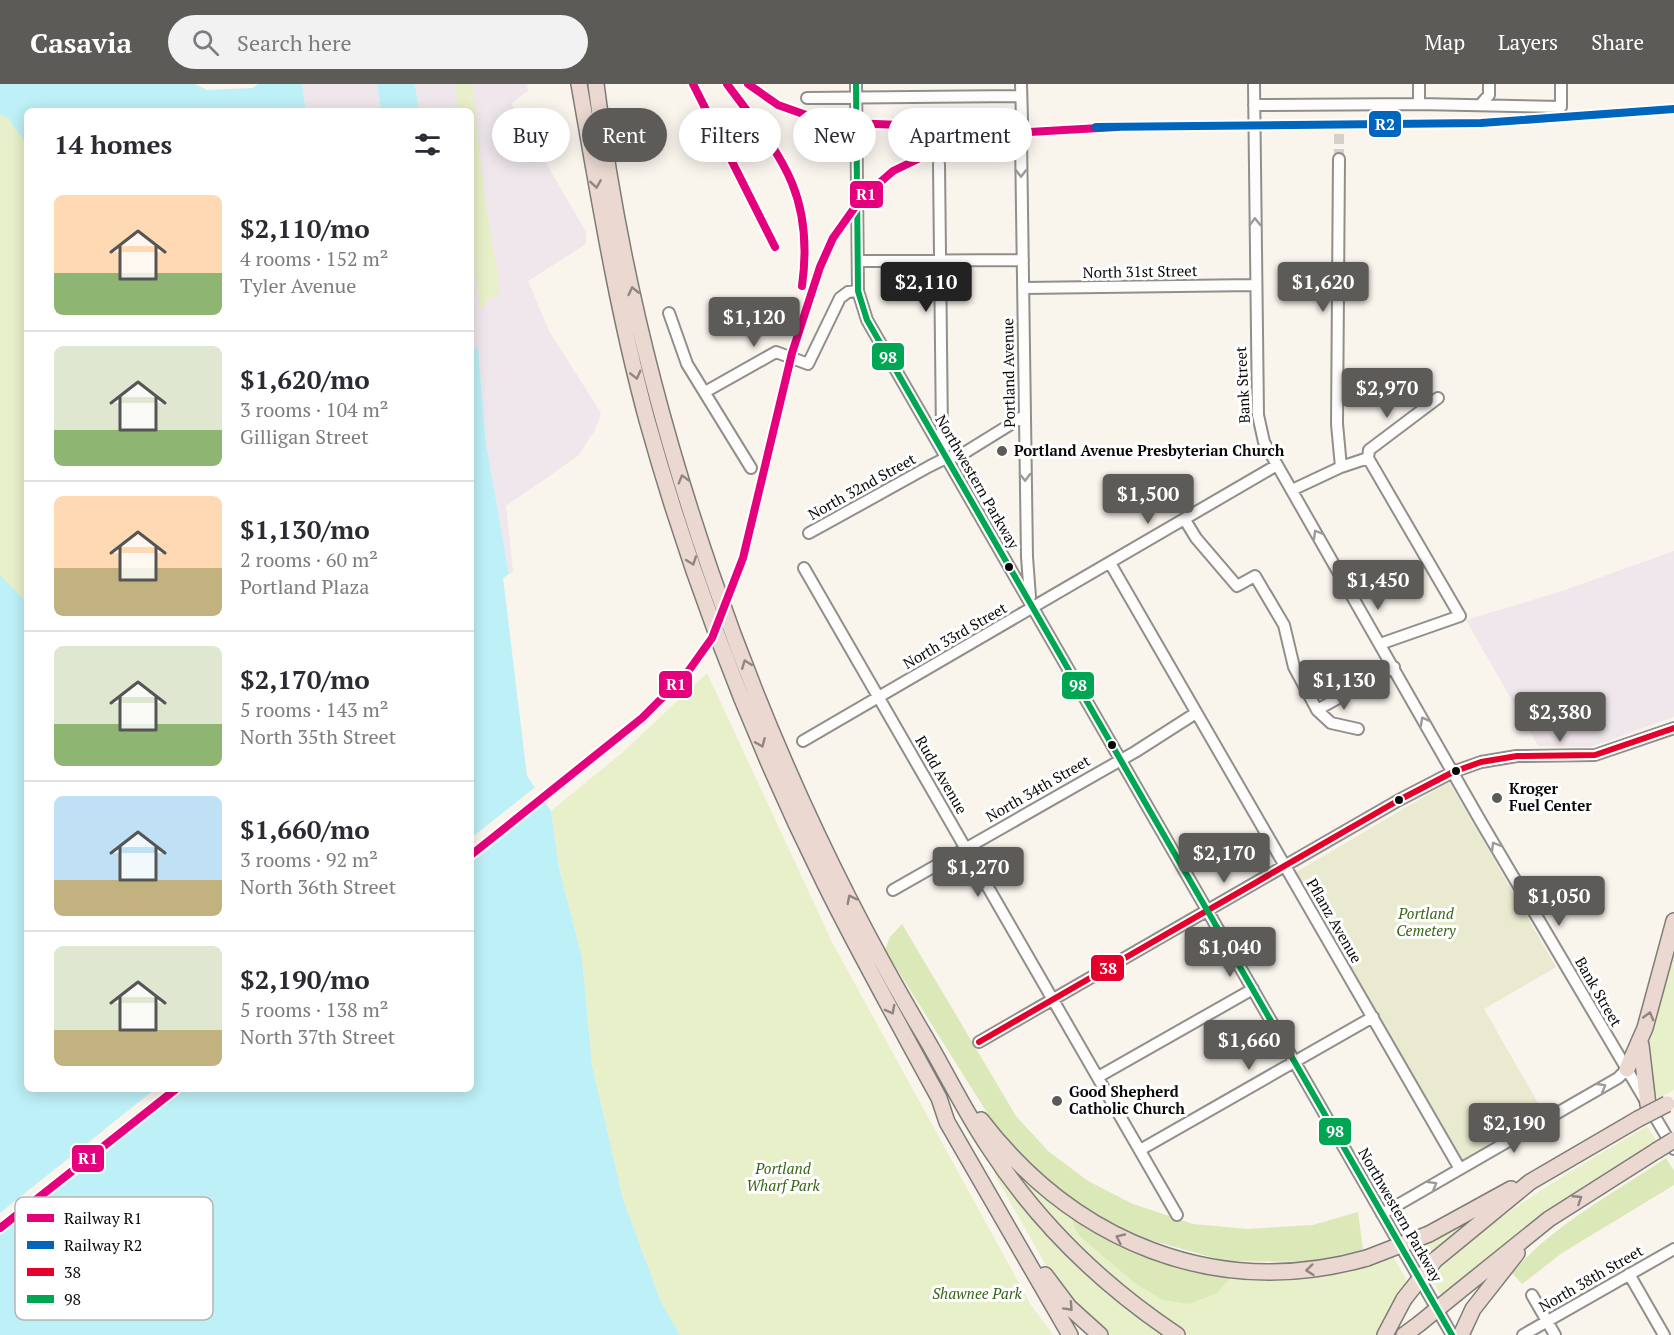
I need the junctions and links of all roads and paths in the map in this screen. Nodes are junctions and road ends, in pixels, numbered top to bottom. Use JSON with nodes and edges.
{"nodes":[{"id":1,"x":579,"y":84,"type":"edge"},
{"id":2,"x":596,"y":84,"type":"edge"},
{"id":3,"x":856,"y":84,"type":"edge"},
{"id":4,"x":938,"y":84,"type":"edge"},
{"id":5,"x":1021,"y":84,"type":"edge"},
{"id":6,"x":1254,"y":84,"type":"edge"},
{"id":7,"x":1419,"y":84,"type":"edge"},
{"id":8,"x":1489,"y":84,"type":"edge"},
{"id":9,"x":1561,"y":84,"type":"edge"},
{"id":10,"x":1021,"y":96,"type":"junction"},
{"id":11,"x":938,"y":97,"type":"junction"},
{"id":12,"x":807,"y":98,"type":"dead end"},
{"id":13,"x":856,"y":98,"type":"junction"},
{"id":14,"x":591,"y":104,"type":"junction"},
{"id":15,"x":1419,"y":104,"type":"junction"},
{"id":16,"x":1481,"y":104,"type":"junction"},
{"id":17,"x":1254,"y":105,"type":"junction"},
{"id":18,"x":1339,"y":105,"type":"junction"},
{"id":19,"x":1022,"y":108,"type":"tunnel mouth"},
{"id":20,"x":1339,"y":116,"type":"tunnel mouth"},
{"id":21,"x":1339,"y":159,"type":"tunnel mouth"},
{"id":22,"x":1021,"y":162,"type":"edge"},
{"id":23,"x":939,"y":165,"type":"dead end"},
{"id":24,"x":1023,"y":260,"type":"junction"},
{"id":25,"x":858,"y":261,"type":"junction"},
{"id":26,"x":940,"y":262,"type":"junction"},
{"id":27,"x":1256,"y":285,"type":"junction"},
{"id":28,"x":1024,"y":288,"type":"junction"},
{"id":29,"x":858,"y":291,"type":"junction"},
{"id":30,"x":669,"y":313,"type":"dead end"},
{"id":31,"x":705,"y":392,"type":"junction"},
{"id":32,"x":1438,"y":398,"type":"dead end"},
{"id":33,"x":1024,"y":416,"type":"junction"},
{"id":34,"x":946,"y":458,"type":"junction"},
{"id":35,"x":1368,"y":458,"type":"junction"},
{"id":36,"x":1277,"y":465,"type":"junction"},
{"id":37,"x":1341,"y":467,"type":"junction"},
{"id":38,"x":750,"y":468,"type":"dead end"},
{"id":39,"x":1292,"y":490,"type":"junction"},
{"id":40,"x":1185,"y":520,"type":"junction"},
{"id":41,"x":809,"y":533,"type":"dead end"},
{"id":42,"x":1110,"y":563,"type":"junction"},
{"id":43,"x":804,"y":568,"type":"dead end"},
{"id":44,"x":1032,"y":607,"type":"junction"},
{"id":45,"x":1380,"y":644,"type":"junction"},
{"id":46,"x":1394,"y":667,"type":"junction"},
{"id":47,"x":879,"y":698,"type":"junction"},
{"id":48,"x":1317,"y":711,"type":"junction"},
{"id":49,"x":1196,"y":713,"type":"junction"},
{"id":50,"x":1674,"y":728,"type":"edge"},
{"id":51,"x":1358,"y":729,"type":"dead end"},
{"id":52,"x":803,"y":741,"type":"dead end"},
{"id":53,"x":1120,"y":760,"type":"junction"},
{"id":54,"x":1453,"y":772,"type":"junction"},
{"id":55,"x":965,"y":848,"type":"junction"},
{"id":56,"x":1284,"y":866,"type":"junction"},
{"id":57,"x":893,"y":890,"type":"dead end"},
{"id":58,"x":1207,"y":910,"type":"junction"},
{"id":59,"x":1674,"y":921,"type":"edge"},
{"id":60,"x":870,"y":955,"type":"junction"},
{"id":61,"x":1253,"y":989,"type":"junction"},
{"id":62,"x":1053,"y":1000,"type":"junction"},
{"id":63,"x":1373,"y":1017,"type":"junction"},
{"id":64,"x":1642,"y":1038,"type":"junction"},
{"id":65,"x":980,"y":1042,"type":"dead end"},
{"id":66,"x":909,"y":1043,"type":"junction"},
{"id":67,"x":1294,"y":1062,"type":"junction"},
{"id":68,"x":1627,"y":1069,"type":"junction"},
{"id":69,"x":1098,"y":1077,"type":"junction"},
{"id":70,"x":953,"y":1084,"type":"junction"},
{"id":71,"x":939,"y":1098,"type":"junction"},
{"id":72,"x":1670,"y":1102,"type":"edge"},
{"id":73,"x":1648,"y":1104,"type":"junction"},
{"id":74,"x":1674,"y":1140,"type":"edge"},
{"id":75,"x":1674,"y":1149,"type":"edge"},
{"id":76,"x":1140,"y":1150,"type":"junction"},
{"id":77,"x":1461,"y":1169,"type":"junction"},
{"id":78,"x":1530,"y":1182,"type":"junction"},
{"id":79,"x":1382,"y":1214,"type":"junction"},
{"id":80,"x":1177,"y":1215,"type":"dead end"},
{"id":81,"x":1531,"y":1234,"type":"junction"},
{"id":82,"x":1674,"y":1249,"type":"edge"},
{"id":83,"x":1629,"y":1274,"type":"junction"},
{"id":84,"x":1532,"y":1295,"type":"dead end"},
{"id":85,"x":1547,"y":1321,"type":"junction"},
{"id":86,"x":1459,"y":1333,"type":"edge"},
{"id":87,"x":1070,"y":1335,"type":"edge"},
{"id":88,"x":1100,"y":1335,"type":"edge"},
{"id":89,"x":1171,"y":1335,"type":"edge"},
{"id":90,"x":1177,"y":1335,"type":"edge"},
{"id":91,"x":1384,"y":1335,"type":"edge"},
{"id":92,"x":1404,"y":1335,"type":"edge"},
{"id":93,"x":1523,"y":1335,"type":"edge"},
{"id":94,"x":1555,"y":1335,"type":"edge"},
{"id":95,"x":1664,"y":1335,"type":"edge"}],
"edges":[{"from":1,"to":14,"type":"highway"},
{"from":2,"to":14,"type":"highway"},
{"from":3,"to":13,"type":"street","name":"Northwestern Parkway"},
{"from":4,"to":11,"type":"street"},
{"from":5,"to":10,"type":"street"},
{"from":6,"to":17,"type":"street","name":"Bank Street"},
{"from":7,"to":15,"type":"street"},
{"from":8,"to":16,"type":"street"},
{"from":9,"to":16,"type":"street"},
{"from":10,"to":11,"type":"street"},
{"from":10,"to":19,"type":"street"},
{"from":11,"to":13,"type":"street"},
{"from":12,"to":13,"type":"street"},
{"from":13,"to":25,"type":"street","name":"Northwestern Parkway"},
{"from":14,"to":60,"type":"highway"},
{"from":15,"to":16,"type":"street"},
{"from":15,"to":18,"type":"street"},
{"from":17,"to":18,"type":"street"},
{"from":27,"to":17,"type":"street","name":"Bank Street","one_way":true},
{"from":18,"to":20,"type":"street"},
{"from":21,"to":37,"type":"street"},
{"from":22,"to":24,"type":"street","name":"Portland Avenue","one_way":true},
{"from":23,"to":26,"type":"street"},
{"from":24,"to":26,"type":"street"},
{"from":24,"to":28,"type":"street","name":"Portland Avenue"},
{"from":25,"to":26,"type":"street"},
{"from":25,"to":29,"type":"street","name":"Northwestern Parkway"},
{"from":26,"to":34,"type":"street"},
{"from":27,"to":28,"type":"street","name":"North 31st Street"},
{"from":27,"to":36,"type":"street","name":"Bank Street"},
{"from":28,"to":33,"type":"street","name":"Portland Avenue"},
{"from":29,"to":31,"type":"street"},
{"from":29,"to":34,"type":"street","name":"Northwestern Parkway"},
{"from":30,"to":31,"type":"street"},
{"from":31,"to":38,"type":"street"},
{"from":32,"to":35,"type":"street"},
{"from":33,"to":34,"type":"street","name":"North 32nd Street"},
{"from":33,"to":44,"type":"street","name":"Portland Avenue","one_way":true},
{"from":34,"to":41,"type":"street","name":"North 32nd Street"},
{"from":34,"to":44,"type":"street","name":"Northwestern Parkway"},
{"from":35,"to":37,"type":"street"},
{"from":35,"to":45,"type":"street"},
{"from":36,"to":39,"type":"street","name":"Bank Street"},
{"from":36,"to":40,"type":"street","name":"North 33rd Street"},
{"from":37,"to":39,"type":"street"},
{"from":45,"to":39,"type":"street","name":"Bank Street","one_way":true},
{"from":40,"to":42,"type":"street","name":"North 33rd Street"},
{"from":40,"to":48,"type":"street"},
{"from":42,"to":44,"type":"street","name":"North 33rd Street"},
{"from":42,"to":49,"type":"street","name":"Pflanz Avenue"},
{"from":43,"to":47,"type":"street","name":"Rudd Avenue"},
{"from":44,"to":47,"type":"street","name":"North 33rd Street"},
{"from":44,"to":53,"type":"street","name":"Northwestern Parkway"},
{"from":45,"to":46,"type":"street","name":"Bank Street"},
{"from":46,"to":48,"type":"street"},
{"from":54,"to":46,"type":"street","name":"Bank Street","one_way":true},
{"from":47,"to":52,"type":"street","name":"North 33rd Street"},
{"from":47,"to":55,"type":"street","name":"Rudd Avenue"},
{"from":48,"to":51,"type":"street"},
{"from":49,"to":53,"type":"street","name":"North 34th Street"},
{"from":49,"to":56,"type":"street","name":"Pflanz Avenue"},
{"from":50,"to":54,"type":"street"},
{"from":53,"to":55,"type":"street","name":"North 34th Street"},
{"from":53,"to":58,"type":"street","name":"Northwestern Parkway"},
{"from":54,"to":56,"type":"street"},
{"from":68,"to":54,"type":"street","name":"Bank Street","one_way":true},
{"from":55,"to":57,"type":"street","name":"North 34th Street"},
{"from":55,"to":62,"type":"street","name":"Rudd Avenue"},
{"from":56,"to":58,"type":"street"},
{"from":56,"to":63,"type":"street","name":"Pflanz Avenue"},
{"from":58,"to":61,"type":"street","name":"Northwestern Parkway"},
{"from":58,"to":62,"type":"street"},
{"from":64,"to":59,"type":"highway","one_way":true},
{"from":60,"to":66,"type":"highway","one_way":true},
{"from":60,"to":70,"type":"highway"},
{"from":61,"to":67,"type":"street","name":"Northwestern Parkway"},
{"from":61,"to":69,"type":"street"},
{"from":62,"to":65,"type":"street"},
{"from":62,"to":69,"type":"street","name":"Rudd Avenue"},
{"from":63,"to":67,"type":"street"},
{"from":63,"to":77,"type":"street","name":"Pflanz Avenue"},
{"from":64,"to":68,"type":"highway"},
{"from":64,"to":73,"type":"highway"},
{"from":66,"to":71,"type":"highway"},
{"from":66,"to":89,"type":"highway"},
{"from":67,"to":76,"type":"street"},
{"from":67,"to":79,"type":"street","name":"Northwestern Parkway"},
{"from":68,"to":73,"type":"street","name":"Bank Street"},
{"from":77,"to":68,"type":"street","one_way":true},
{"from":69,"to":76,"type":"street","name":"Rudd Avenue"},
{"from":78,"to":70,"type":"highway","one_way":true,"bridge":true},
{"from":70,"to":90,"type":"highway"},
{"from":71,"to":87,"type":"highway"},
{"from":71,"to":88,"type":"highway","one_way":true},
{"from":72,"to":78,"type":"highway","bridge":true},
{"from":73,"to":75,"type":"street","name":"Bank Street"},
{"from":81,"to":74,"type":"highway","one_way":true,"bridge":true},
{"from":76,"to":80,"type":"street","name":"Rudd Avenue"},
{"from":79,"to":77,"type":"street","one_way":true},
{"from":78,"to":91,"type":"highway","bridge":true},
{"from":79,"to":86,"type":"street","name":"Northwestern Parkway"},
{"from":81,"to":86,"type":"highway"},
{"from":81,"to":92,"type":"highway","bridge":true},
{"from":82,"to":83,"type":"street","name":"North 38th Street"},
{"from":83,"to":85,"type":"street","name":"North 38th Street"},
{"from":83,"to":95,"type":"street"},
{"from":84,"to":85,"type":"street"},
{"from":85,"to":93,"type":"street","name":"North 38th Street"},
{"from":85,"to":94,"type":"street"}]}
